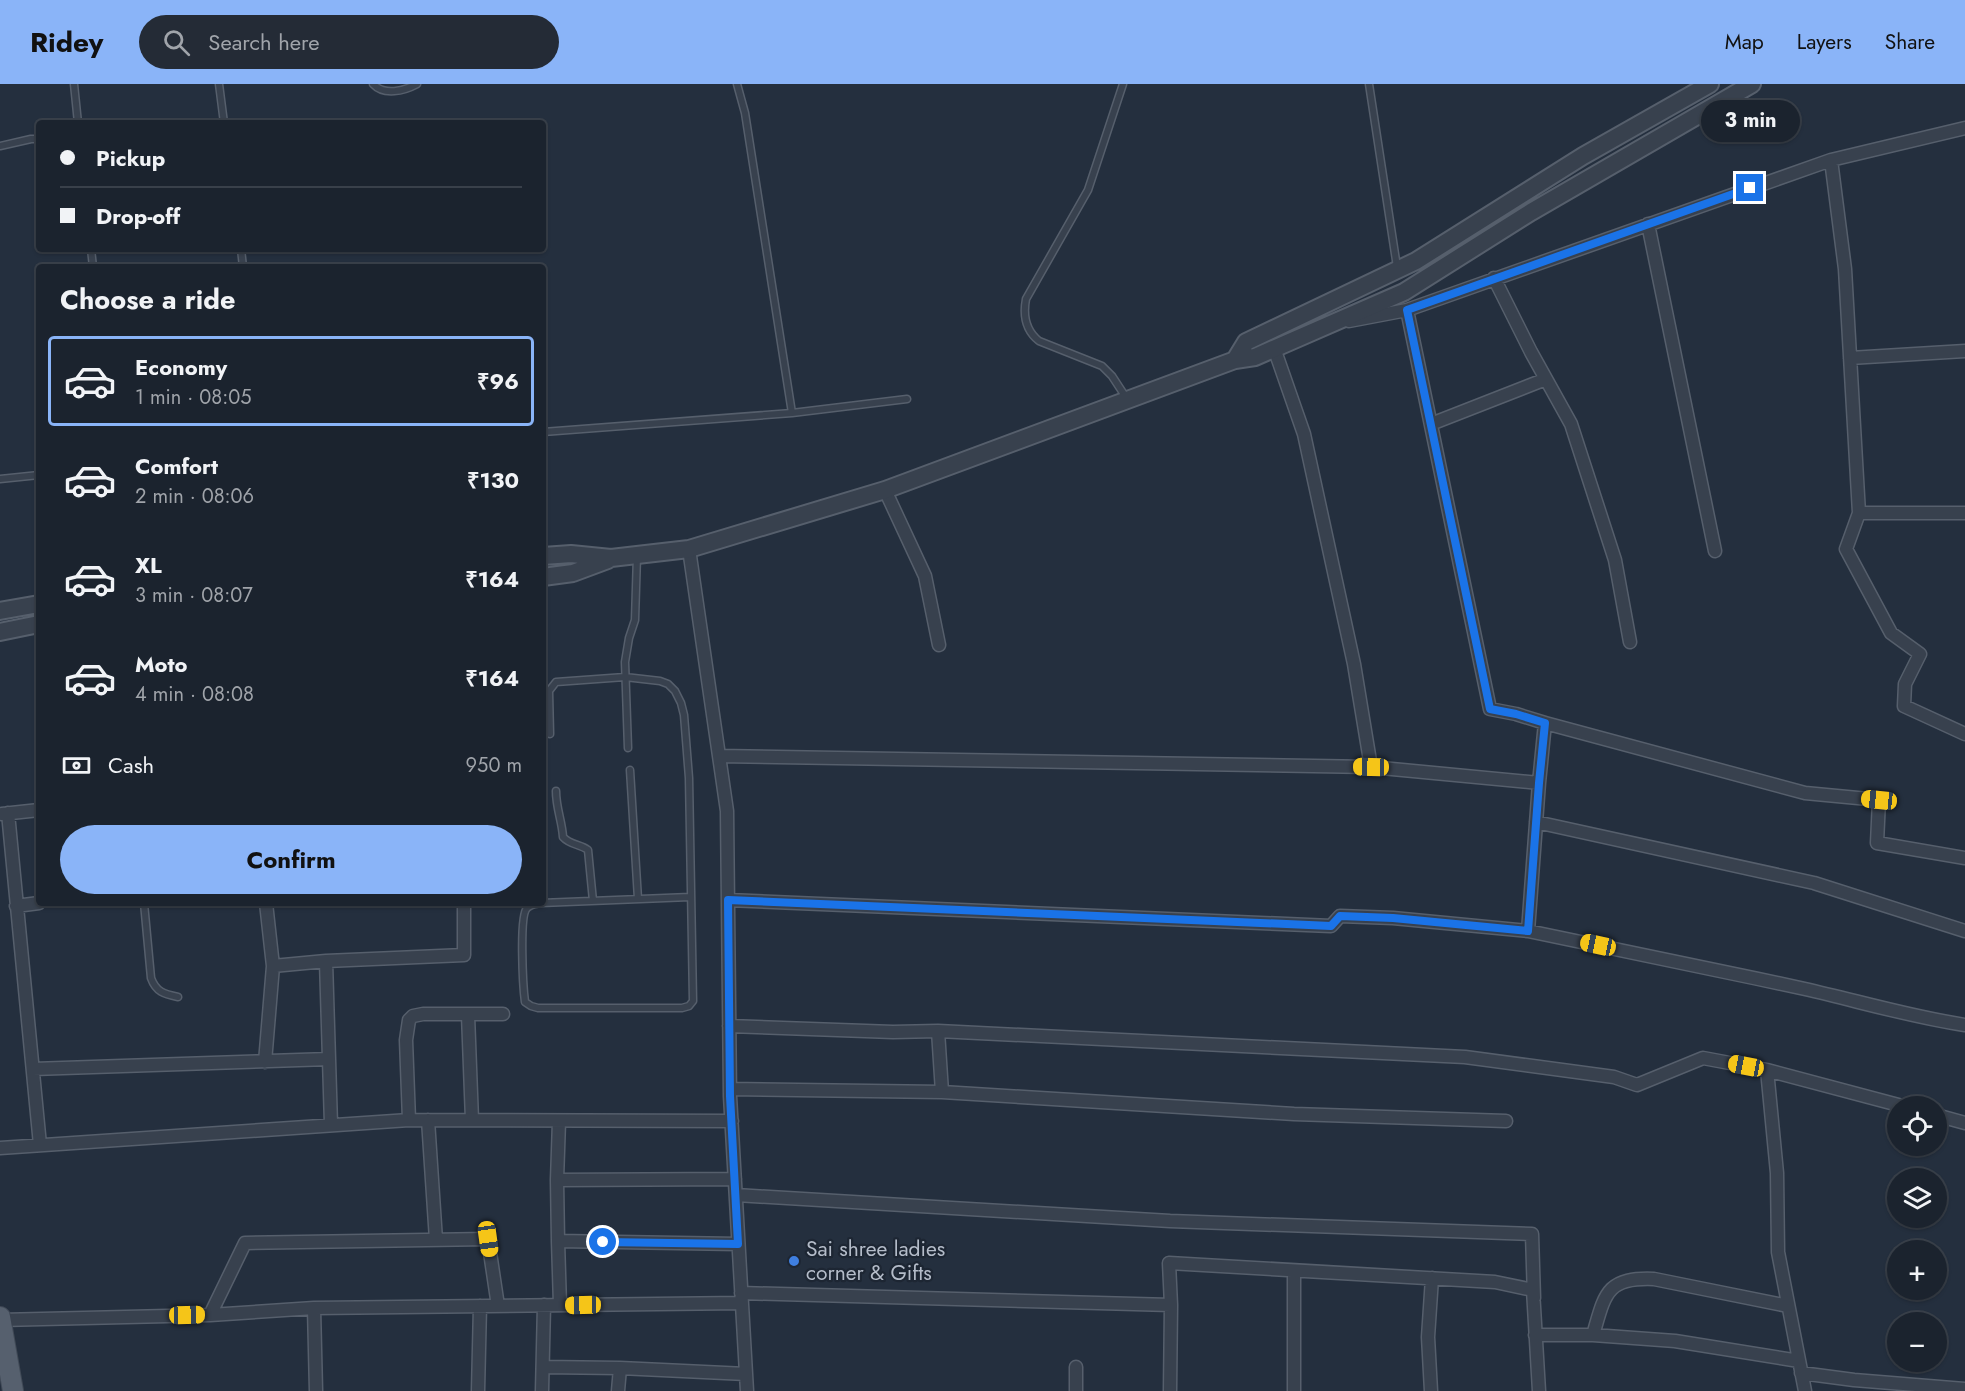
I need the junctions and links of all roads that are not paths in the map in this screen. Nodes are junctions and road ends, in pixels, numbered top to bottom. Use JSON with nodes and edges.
{"nodes":[{"id":1,"x":74,"y":84,"type":"edge"},
{"id":2,"x":219,"y":84,"type":"edge"},
{"id":3,"x":373,"y":84,"type":"edge"},
{"id":4,"x":417,"y":84,"type":"edge"},
{"id":5,"x":737,"y":84,"type":"edge"},
{"id":6,"x":1123,"y":84,"type":"edge"},
{"id":7,"x":1369,"y":84,"type":"edge"},
{"id":8,"x":1710,"y":84,"type":"edge"},
{"id":9,"x":1752,"y":84,"type":"edge"},
{"id":10,"x":78,"y":120,"type":"edge"},
{"id":11,"x":224,"y":120,"type":"edge"},
{"id":12,"x":1965,"y":128,"type":"edge"},
{"id":13,"x":36,"y":139,"type":"edge"},
{"id":14,"x":1608,"y":141,"type":"junction"},
{"id":15,"x":0,"y":146,"type":"edge"},
{"id":16,"x":1831,"y":160,"type":"junction"},
{"id":17,"x":1618,"y":161,"type":"junction"},
{"id":18,"x":1648,"y":224,"type":"junction"},
{"id":19,"x":1398,"y":271,"type":"junction"},
{"id":20,"x":1494,"y":278,"type":"junction"},
{"id":21,"x":1407,"y":310,"type":"junction"},
{"id":22,"x":1330,"y":324,"type":"junction"},
{"id":23,"x":1274,"y":348,"type":"junction"},
{"id":24,"x":1965,"y":351,"type":"edge"},
{"id":25,"x":1850,"y":358,"type":"junction"},
{"id":26,"x":1234,"y":360,"type":"junction"},
{"id":27,"x":1546,"y":379,"type":"junction"},
{"id":28,"x":907,"y":399,"type":"dead end"},
{"id":29,"x":1128,"y":399,"type":"junction"},
{"id":30,"x":792,"y":413,"type":"junction"},
{"id":31,"x":1431,"y":424,"type":"junction"},
{"id":32,"x":546,"y":432,"type":"edge"},
{"id":33,"x":36,"y":475,"type":"edge"},
{"id":34,"x":0,"y":479,"type":"edge"},
{"id":35,"x":885,"y":490,"type":"junction"},
{"id":36,"x":1859,"y":513,"type":"junction"},
{"id":37,"x":1965,"y":513,"type":"edge"},
{"id":38,"x":689,"y":549,"type":"junction"},
{"id":39,"x":1715,"y":551,"type":"dead end"},
{"id":40,"x":637,"y":555,"type":"junction"},
{"id":41,"x":546,"y":556,"type":"edge"},
{"id":42,"x":611,"y":558,"type":"junction"},
{"id":43,"x":546,"y":577,"type":"edge"},
{"id":44,"x":36,"y":605,"type":"edge"},
{"id":45,"x":0,"y":611,"type":"edge"},
{"id":46,"x":36,"y":625,"type":"edge"},
{"id":47,"x":0,"y":632,"type":"edge"},
{"id":48,"x":1630,"y":642,"type":"dead end"},
{"id":49,"x":939,"y":645,"type":"dead end"},
{"id":50,"x":625,"y":677,"type":"junction"},
{"id":51,"x":1545,"y":723,"type":"junction"},
{"id":52,"x":550,"y":734,"type":"dead end"},
{"id":53,"x":1965,"y":734,"type":"edge"},
{"id":54,"x":628,"y":748,"type":"dead end"},
{"id":55,"x":719,"y":756,"type":"junction"},
{"id":56,"x":1371,"y":767,"type":"junction"},
{"id":57,"x":630,"y":770,"type":"dead end"},
{"id":58,"x":1539,"y":783,"type":"junction"},
{"id":59,"x":556,"y":791,"type":"dead end"},
{"id":60,"x":36,"y":810,"type":"edge"},
{"id":61,"x":4,"y":814,"type":"edge"},
{"id":62,"x":1536,"y":822,"type":"junction"},
{"id":63,"x":1965,"y":858,"type":"edge"},
{"id":64,"x":690,"y":897,"type":"junction"},
{"id":65,"x":638,"y":899,"type":"junction"},
{"id":66,"x":728,"y":900,"type":"junction"},
{"id":67,"x":593,"y":901,"type":"junction"},
{"id":68,"x":36,"y":903,"type":"edge"},
{"id":69,"x":546,"y":903,"type":"edge"},
{"id":70,"x":16,"y":906,"type":"junction"},
{"id":71,"x":144,"y":906,"type":"edge"},
{"id":72,"x":266,"y":906,"type":"edge"},
{"id":73,"x":464,"y":906,"type":"edge"},
{"id":74,"x":530,"y":906,"type":"edge"},
{"id":75,"x":1528,"y":931,"type":"junction"},
{"id":76,"x":1965,"y":931,"type":"edge"},
{"id":77,"x":326,"y":961,"type":"junction"},
{"id":78,"x":273,"y":966,"type":"junction"},
{"id":79,"x":178,"y":997,"type":"dead end"},
{"id":80,"x":503,"y":1014,"type":"dead end"},
{"id":81,"x":468,"y":1015,"type":"junction"},
{"id":82,"x":1965,"y":1024,"type":"edge"},
{"id":83,"x":729,"y":1026,"type":"junction"},
{"id":84,"x":938,"y":1031,"type":"junction"},
{"id":85,"x":329,"y":1059,"type":"junction"},
{"id":86,"x":265,"y":1062,"type":"junction"},
{"id":87,"x":33,"y":1069,"type":"junction"},
{"id":88,"x":1767,"y":1070,"type":"junction"},
{"id":89,"x":730,"y":1089,"type":"junction"},
{"id":90,"x":942,"y":1092,"type":"junction"},
{"id":91,"x":1887,"y":1102,"type":"edge"},
{"id":92,"x":1947,"y":1118,"type":"edge"},
{"id":93,"x":409,"y":1120,"type":"junction"},
{"id":94,"x":429,"y":1120,"type":"junction"},
{"id":95,"x":472,"y":1120,"type":"junction"},
{"id":96,"x":558,"y":1121,"type":"junction"},
{"id":97,"x":732,"y":1121,"type":"junction"},
{"id":98,"x":1506,"y":1121,"type":"dead end"},
{"id":99,"x":1965,"y":1123,"type":"edge"},
{"id":100,"x":331,"y":1125,"type":"junction"},
{"id":101,"x":40,"y":1145,"type":"junction"},
{"id":102,"x":0,"y":1148,"type":"edge"},
{"id":103,"x":735,"y":1179,"type":"junction"},
{"id":104,"x":557,"y":1180,"type":"junction"},
{"id":105,"x":736,"y":1195,"type":"junction"},
{"id":106,"x":436,"y":1240,"type":"junction"},
{"id":107,"x":558,"y":1241,"type":"junction"},
{"id":108,"x":738,"y":1244,"type":"junction"},
{"id":109,"x":1294,"y":1270,"type":"junction"},
{"id":110,"x":1432,"y":1278,"type":"junction"},
{"id":111,"x":742,"y":1298,"type":"junction"},
{"id":112,"x":1533,"y":1298,"type":"junction"},
{"id":113,"x":544,"y":1305,"type":"junction"},
{"id":114,"x":560,"y":1305,"type":"junction"},
{"id":115,"x":1171,"y":1305,"type":"junction"},
{"id":116,"x":480,"y":1306,"type":"junction"},
{"id":117,"x":498,"y":1306,"type":"junction"},
{"id":118,"x":1788,"y":1306,"type":"junction"},
{"id":119,"x":314,"y":1308,"type":"junction"},
{"id":120,"x":210,"y":1315,"type":"junction"},
{"id":121,"x":0,"y":1319,"type":"edge"},
{"id":122,"x":1535,"y":1335,"type":"junction"},
{"id":123,"x":1593,"y":1335,"type":"junction"},
{"id":124,"x":543,"y":1367,"type":"junction"},
{"id":125,"x":1076,"y":1367,"type":"dead end"},
{"id":126,"x":1800,"y":1367,"type":"junction"},
{"id":127,"x":620,"y":1368,"type":"junction"},
{"id":128,"x":746,"y":1374,"type":"junction"},
{"id":129,"x":1965,"y":1389,"type":"edge"},
{"id":130,"x":13,"y":1391,"type":"edge"},
{"id":131,"x":316,"y":1391,"type":"edge"},
{"id":132,"x":478,"y":1391,"type":"edge"},
{"id":133,"x":542,"y":1391,"type":"edge"},
{"id":134,"x":618,"y":1391,"type":"edge"},
{"id":135,"x":747,"y":1391,"type":"edge"},
{"id":136,"x":1076,"y":1391,"type":"edge"},
{"id":137,"x":1170,"y":1391,"type":"edge"},
{"id":138,"x":1294,"y":1391,"type":"edge"},
{"id":139,"x":1431,"y":1391,"type":"edge"},
{"id":140,"x":1539,"y":1391,"type":"edge"},
{"id":141,"x":1805,"y":1391,"type":"edge"}],
"edges":[{"from":1,"to":10,"type":"lane"},
{"from":2,"to":11,"type":"lane"},
{"from":3,"to":4,"type":"lane"},
{"from":5,"to":30,"type":"lane"},
{"from":6,"to":29,"type":"lane"},
{"from":7,"to":19,"type":"lane"},
{"from":8,"to":14,"type":"street"},
{"from":9,"to":17,"type":"street"},
{"from":12,"to":16,"type":"street"},
{"from":13,"to":15,"type":"lane"},
{"from":14,"to":17,"type":"street"},
{"from":14,"to":19,"type":"street"},
{"from":16,"to":18,"type":"street"},
{"from":16,"to":25,"type":"street"},
{"from":17,"to":22,"type":"street"},
{"from":18,"to":20,"type":"street"},
{"from":18,"to":39,"type":"street"},
{"from":19,"to":26,"type":"street"},
{"from":20,"to":21,"type":"street"},
{"from":20,"to":27,"type":"street"},
{"from":21,"to":22,"type":"street"},
{"from":21,"to":31,"type":"street"},
{"from":22,"to":23,"type":"street"},
{"from":23,"to":26,"type":"street"},
{"from":23,"to":56,"type":"street"},
{"from":24,"to":25,"type":"street"},
{"from":25,"to":36,"type":"street"},
{"from":26,"to":29,"type":"street"},
{"from":27,"to":31,"type":"street"},
{"from":27,"to":48,"type":"street"},
{"from":28,"to":30,"type":"lane"},
{"from":29,"to":35,"type":"street"},
{"from":30,"to":32,"type":"lane"},
{"from":31,"to":51,"type":"street"},
{"from":33,"to":34,"type":"lane"},
{"from":35,"to":38,"type":"street"},
{"from":35,"to":49,"type":"street"},
{"from":36,"to":37,"type":"street"},
{"from":36,"to":53,"type":"street"},
{"from":38,"to":40,"type":"street"},
{"from":38,"to":55,"type":"street"},
{"from":40,"to":42,"type":"street"},
{"from":40,"to":50,"type":"lane"},
{"from":41,"to":42,"type":"street"},
{"from":42,"to":43,"type":"street"},
{"from":44,"to":45,"type":"street"},
{"from":46,"to":47,"type":"street"},
{"from":50,"to":52,"type":"lane"},
{"from":50,"to":54,"type":"lane"},
{"from":50,"to":64,"type":"lane"},
{"from":51,"to":58,"type":"street"},
{"from":51,"to":63,"type":"street"},
{"from":55,"to":56,"type":"street"},
{"from":55,"to":66,"type":"street"},
{"from":56,"to":58,"type":"street"},
{"from":57,"to":65,"type":"lane"},
{"from":58,"to":62,"type":"street"},
{"from":59,"to":67,"type":"lane"},
{"from":60,"to":61,"type":"street"},
{"from":61,"to":70,"type":"street"},
{"from":62,"to":75,"type":"street"},
{"from":62,"to":76,"type":"street"},
{"from":64,"to":65,"type":"lane"},
{"from":64,"to":74,"type":"lane"},
{"from":65,"to":67,"type":"lane"},
{"from":66,"to":75,"type":"street"},
{"from":66,"to":83,"type":"street"},
{"from":67,"to":69,"type":"lane"},
{"from":68,"to":70,"type":"street"},
{"from":70,"to":87,"type":"street"},
{"from":71,"to":79,"type":"lane"},
{"from":72,"to":78,"type":"street"},
{"from":73,"to":77,"type":"street"},
{"from":75,"to":82,"type":"street"},
{"from":77,"to":78,"type":"street"},
{"from":77,"to":85,"type":"street"},
{"from":78,"to":86,"type":"street"},
{"from":80,"to":81,"type":"street"},
{"from":81,"to":93,"type":"street"},
{"from":81,"to":95,"type":"street"},
{"from":83,"to":84,"type":"street"},
{"from":83,"to":89,"type":"street"},
{"from":84,"to":88,"type":"street"},
{"from":84,"to":90,"type":"street"},
{"from":85,"to":86,"type":"street"},
{"from":85,"to":100,"type":"street"},
{"from":86,"to":87,"type":"street"},
{"from":87,"to":101,"type":"street"},
{"from":88,"to":91,"type":"street"},
{"from":88,"to":118,"type":"street"},
{"from":89,"to":90,"type":"street"},
{"from":89,"to":97,"type":"street"},
{"from":90,"to":98,"type":"street"},
{"from":92,"to":99,"type":"street"},
{"from":93,"to":94,"type":"street"},
{"from":93,"to":100,"type":"street"},
{"from":94,"to":95,"type":"street"},
{"from":94,"to":106,"type":"street"},
{"from":95,"to":96,"type":"street"},
{"from":96,"to":97,"type":"street"},
{"from":96,"to":104,"type":"street"},
{"from":97,"to":103,"type":"street"},
{"from":100,"to":101,"type":"street"},
{"from":101,"to":102,"type":"street"},
{"from":103,"to":104,"type":"street"},
{"from":103,"to":105,"type":"street"},
{"from":104,"to":107,"type":"street"},
{"from":105,"to":108,"type":"street"},
{"from":105,"to":112,"type":"street"},
{"from":106,"to":117,"type":"street"},
{"from":106,"to":120,"type":"street"},
{"from":107,"to":108,"type":"street"},
{"from":107,"to":114,"type":"street"},
{"from":108,"to":111,"type":"street"},
{"from":109,"to":110,"type":"street"},
{"from":109,"to":115,"type":"street"},
{"from":109,"to":138,"type":"street"},
{"from":110,"to":112,"type":"street"},
{"from":110,"to":139,"type":"street"},
{"from":111,"to":114,"type":"street"},
{"from":111,"to":115,"type":"street"},
{"from":111,"to":128,"type":"street"},
{"from":112,"to":122,"type":"street"},
{"from":113,"to":114,"type":"street"},
{"from":113,"to":117,"type":"street"},
{"from":113,"to":124,"type":"street"},
{"from":115,"to":137,"type":"street"},
{"from":116,"to":117,"type":"street"},
{"from":116,"to":119,"type":"street"},
{"from":116,"to":132,"type":"street"},
{"from":118,"to":123,"type":"street"},
{"from":118,"to":126,"type":"street"},
{"from":119,"to":120,"type":"street"},
{"from":119,"to":131,"type":"street"},
{"from":120,"to":121,"type":"street"},
{"from":121,"to":130,"type":"main road"},
{"from":122,"to":123,"type":"street"},
{"from":122,"to":140,"type":"street"},
{"from":123,"to":126,"type":"street"},
{"from":124,"to":127,"type":"street"},
{"from":124,"to":133,"type":"street"},
{"from":125,"to":136,"type":"street"},
{"from":126,"to":129,"type":"street"},
{"from":126,"to":141,"type":"street"},
{"from":127,"to":128,"type":"street"},
{"from":127,"to":134,"type":"street"},
{"from":128,"to":135,"type":"street"}]}
